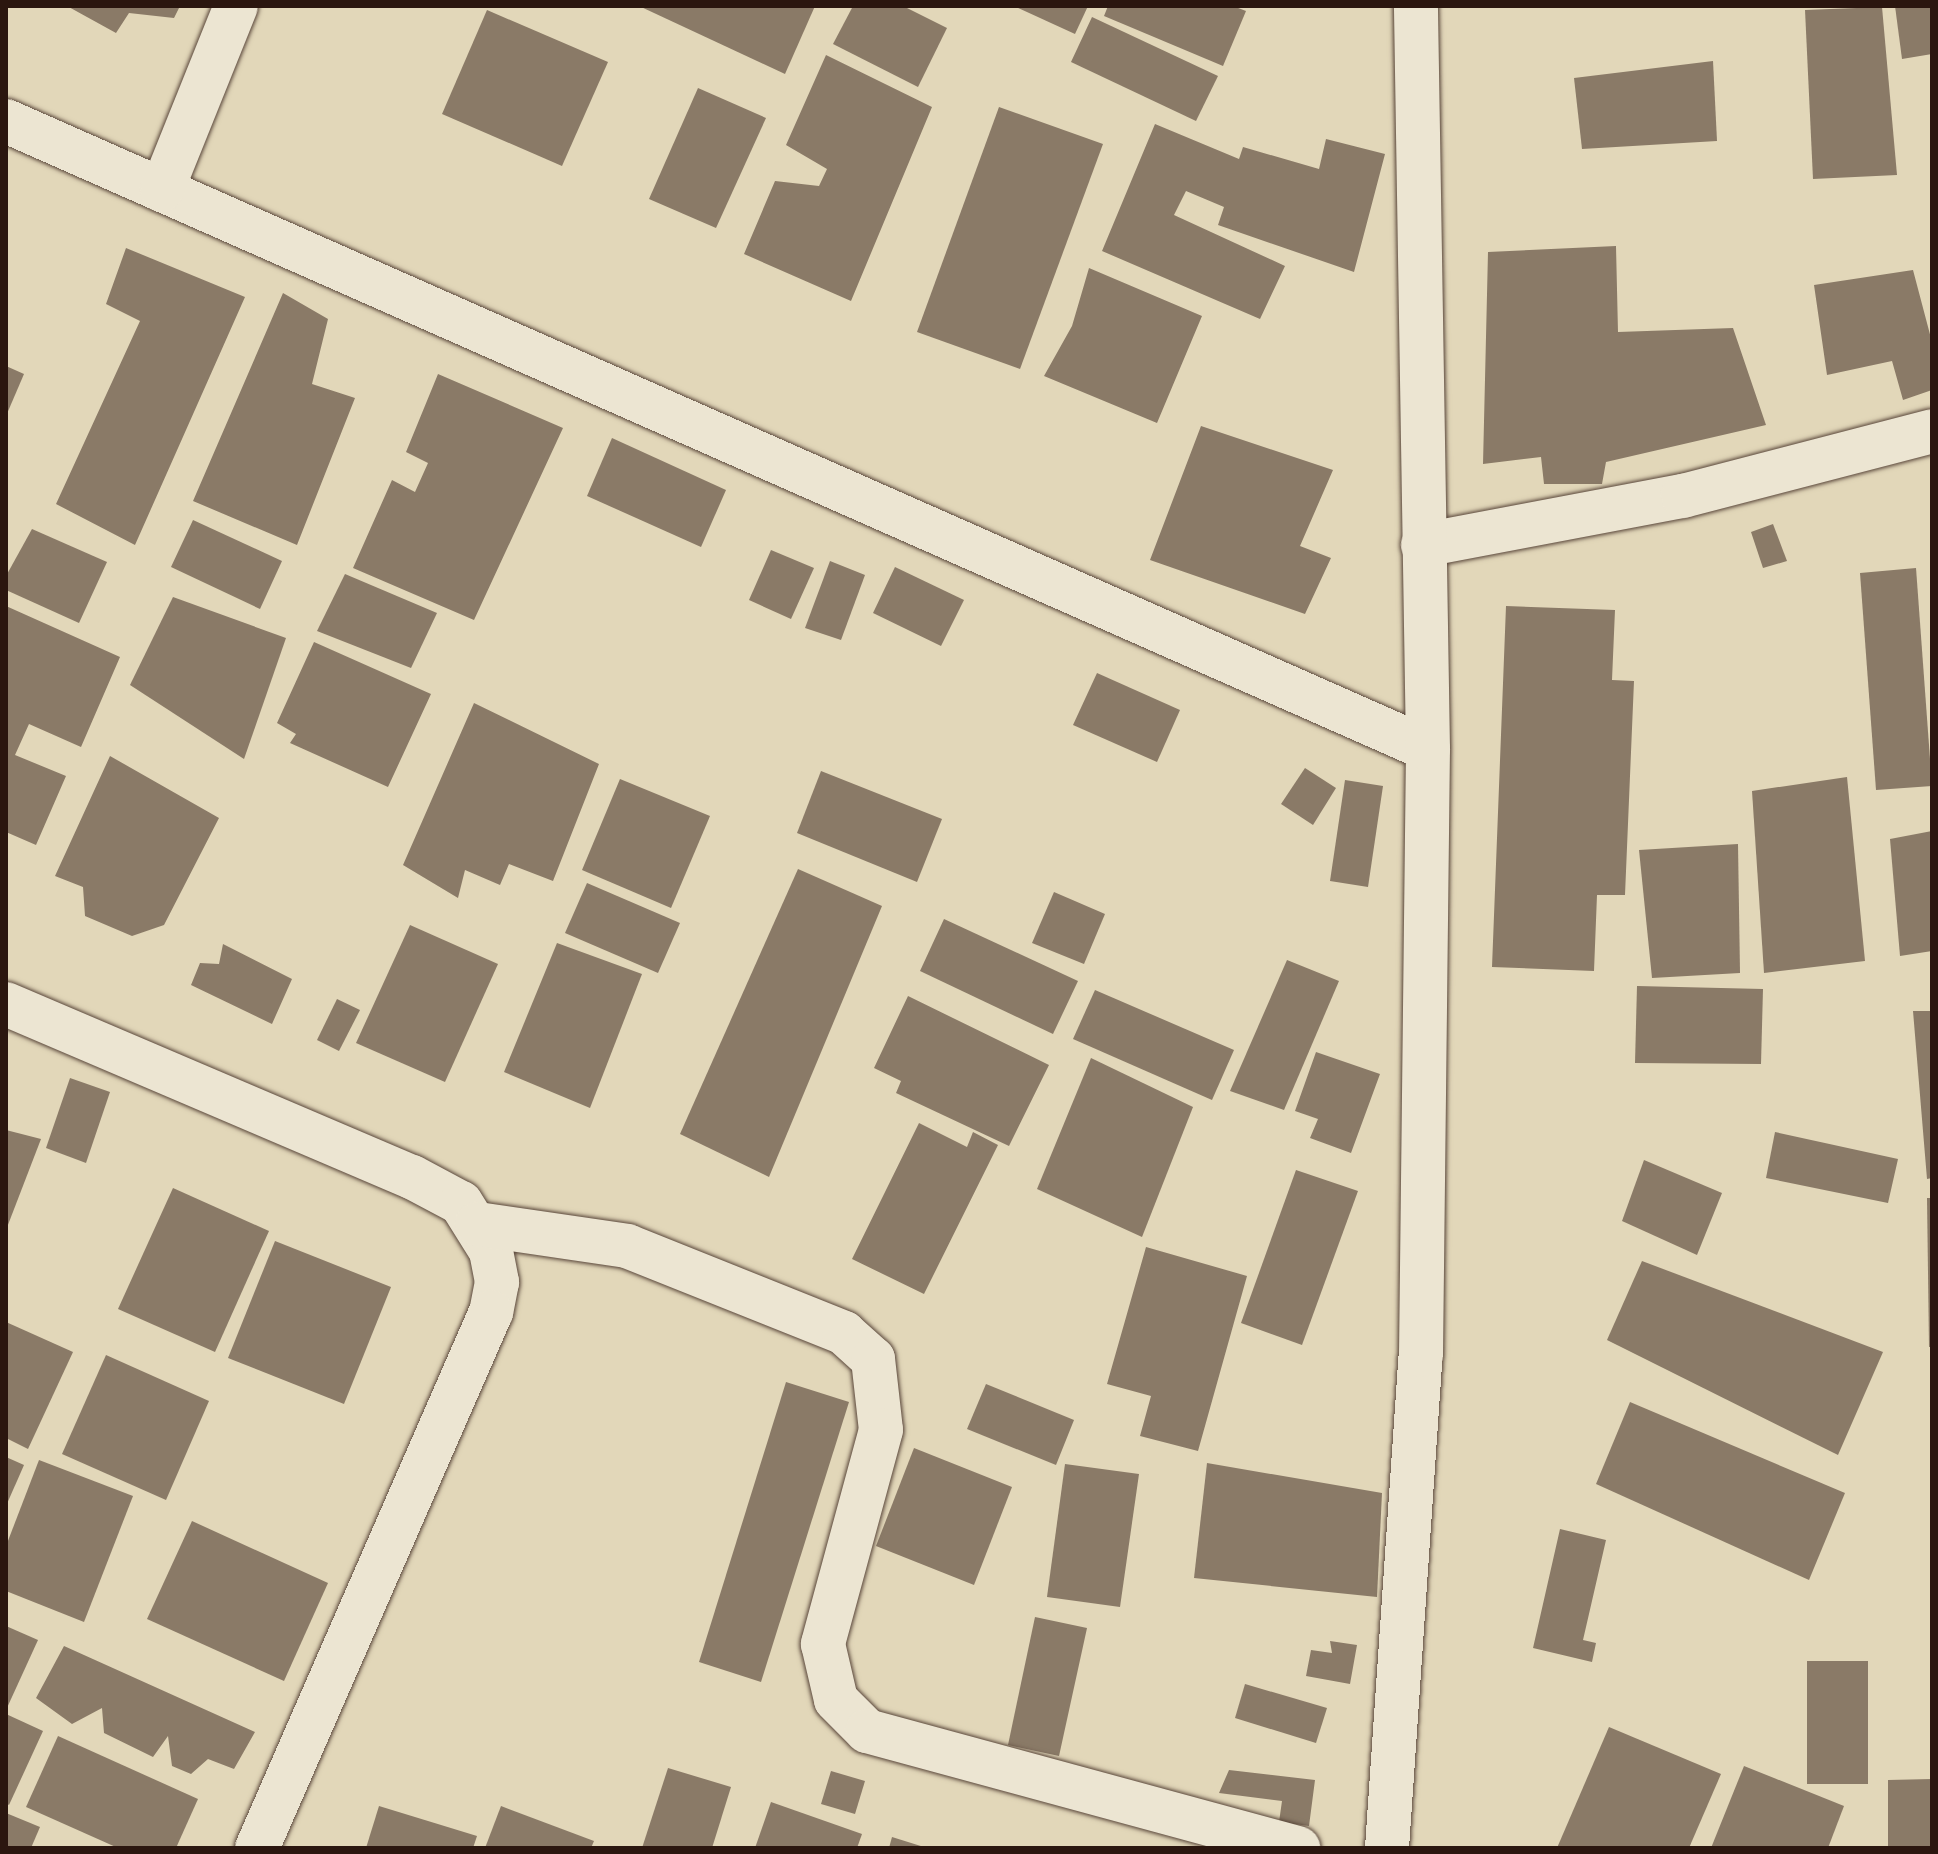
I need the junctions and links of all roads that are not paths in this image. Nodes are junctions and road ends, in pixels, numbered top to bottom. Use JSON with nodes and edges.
{"nodes":[{"id":1,"x":236,"y":6,"type":"edge"},
{"id":2,"x":1416,"y":6,"type":"edge"},
{"id":3,"x":6,"y":121,"type":"edge"},
{"id":4,"x":162,"y":190,"type":"junction"},
{"id":5,"x":1932,"y":431,"type":"edge"},
{"id":6,"x":1423,"y":545,"type":"junction"},
{"id":7,"x":1428,"y":749,"type":"junction"},
{"id":8,"x":6,"y":1004,"type":"edge"},
{"id":9,"x":477,"y":1224,"type":"junction"},
{"id":10,"x":257,"y":1848,"type":"edge"},
{"id":11,"x":1298,"y":1848,"type":"edge"},
{"id":12,"x":1387,"y":1848,"type":"edge"}],
"edges":[{"from":1,"to":4,"type":"street"},
{"from":2,"to":6,"type":"street"},
{"from":3,"to":4,"type":"street"},
{"from":4,"to":7,"type":"street"},
{"from":5,"to":6,"type":"street"},
{"from":6,"to":7,"type":"street"},
{"from":7,"to":12,"type":"street"},
{"from":8,"to":9,"type":"street"},
{"from":9,"to":10,"type":"street"},
{"from":9,"to":11,"type":"street"}]}
